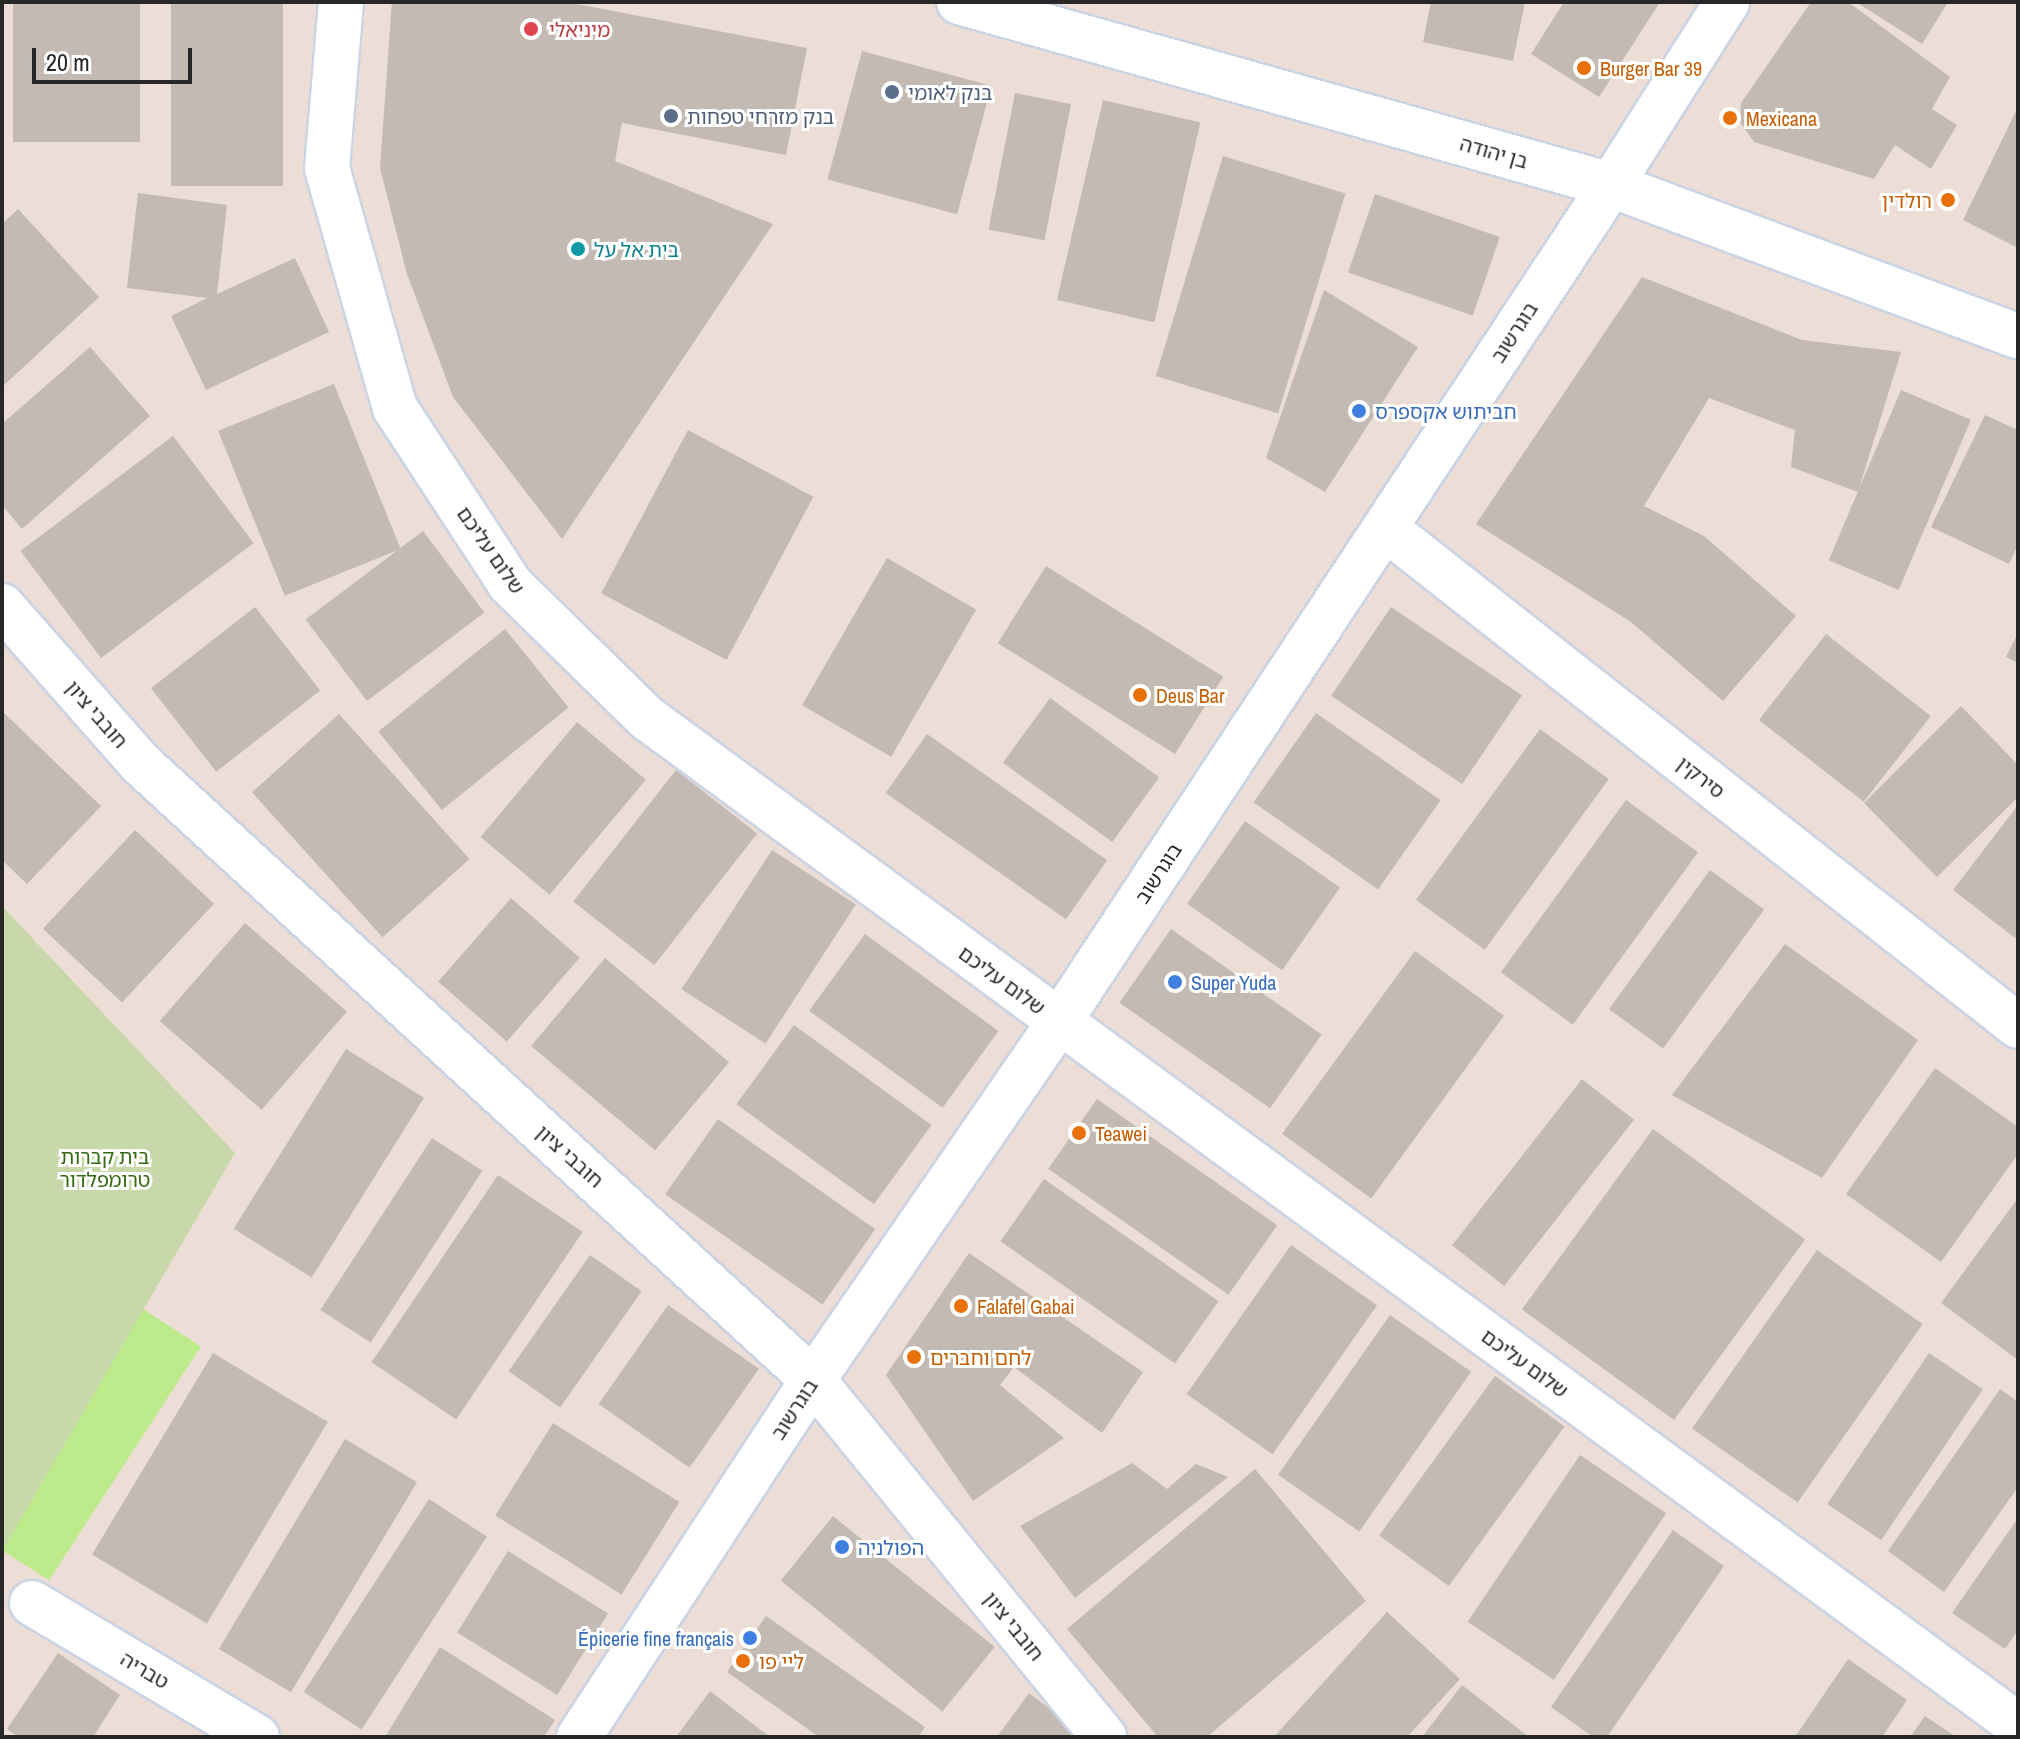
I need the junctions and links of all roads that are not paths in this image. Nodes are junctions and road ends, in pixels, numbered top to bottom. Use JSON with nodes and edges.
{"nodes":[{"id":1,"x":341,"y":2,"type":"edge"},
{"id":2,"x":959,"y":2,"type":"edge"},
{"id":3,"x":1727,"y":2,"type":"edge"},
{"id":4,"x":1611,"y":185,"type":"junction"},
{"id":5,"x":2018,"y":336,"type":"edge"},
{"id":6,"x":1385,"y":528,"type":"junction"},
{"id":7,"x":2,"y":606,"type":"edge"},
{"id":8,"x":1059,"y":1022,"type":"junction"},
{"id":9,"x":2018,"y":1026,"type":"edge"},
{"id":10,"x":813,"y":1380,"type":"junction"},
{"id":11,"x":32,"y":1603,"type":"dead end"},
{"id":12,"x":2018,"y":1725,"type":"edge"},
{"id":13,"x":257,"y":1737,"type":"edge"},
{"id":14,"x":579,"y":1737,"type":"edge"},
{"id":15,"x":1104,"y":1737,"type":"edge"}],
"edges":[{"from":1,"to":8,"type":"street","name":"שלום עליכם"},
{"from":2,"to":4,"type":"street","name":"בן יהודה"},
{"from":3,"to":4,"type":"street","name":"בוגרשוב"},
{"from":4,"to":5,"type":"street","name":"בן יהודה"},
{"from":4,"to":6,"type":"street","name":"בוגרשוב"},
{"from":6,"to":8,"type":"street","name":"בוגרשוב"},
{"from":6,"to":9,"type":"street","name":"סירקין"},
{"from":7,"to":10,"type":"street","name":"חובבי ציון"},
{"from":8,"to":10,"type":"street","name":"בוגרשוב"},
{"from":8,"to":12,"type":"street","name":"שלום עליכם"},
{"from":10,"to":14,"type":"street","name":"בוגרשוב"},
{"from":10,"to":15,"type":"street","name":"חובבי ציון"},
{"from":11,"to":13,"type":"street","name":"טבריה"}]}
